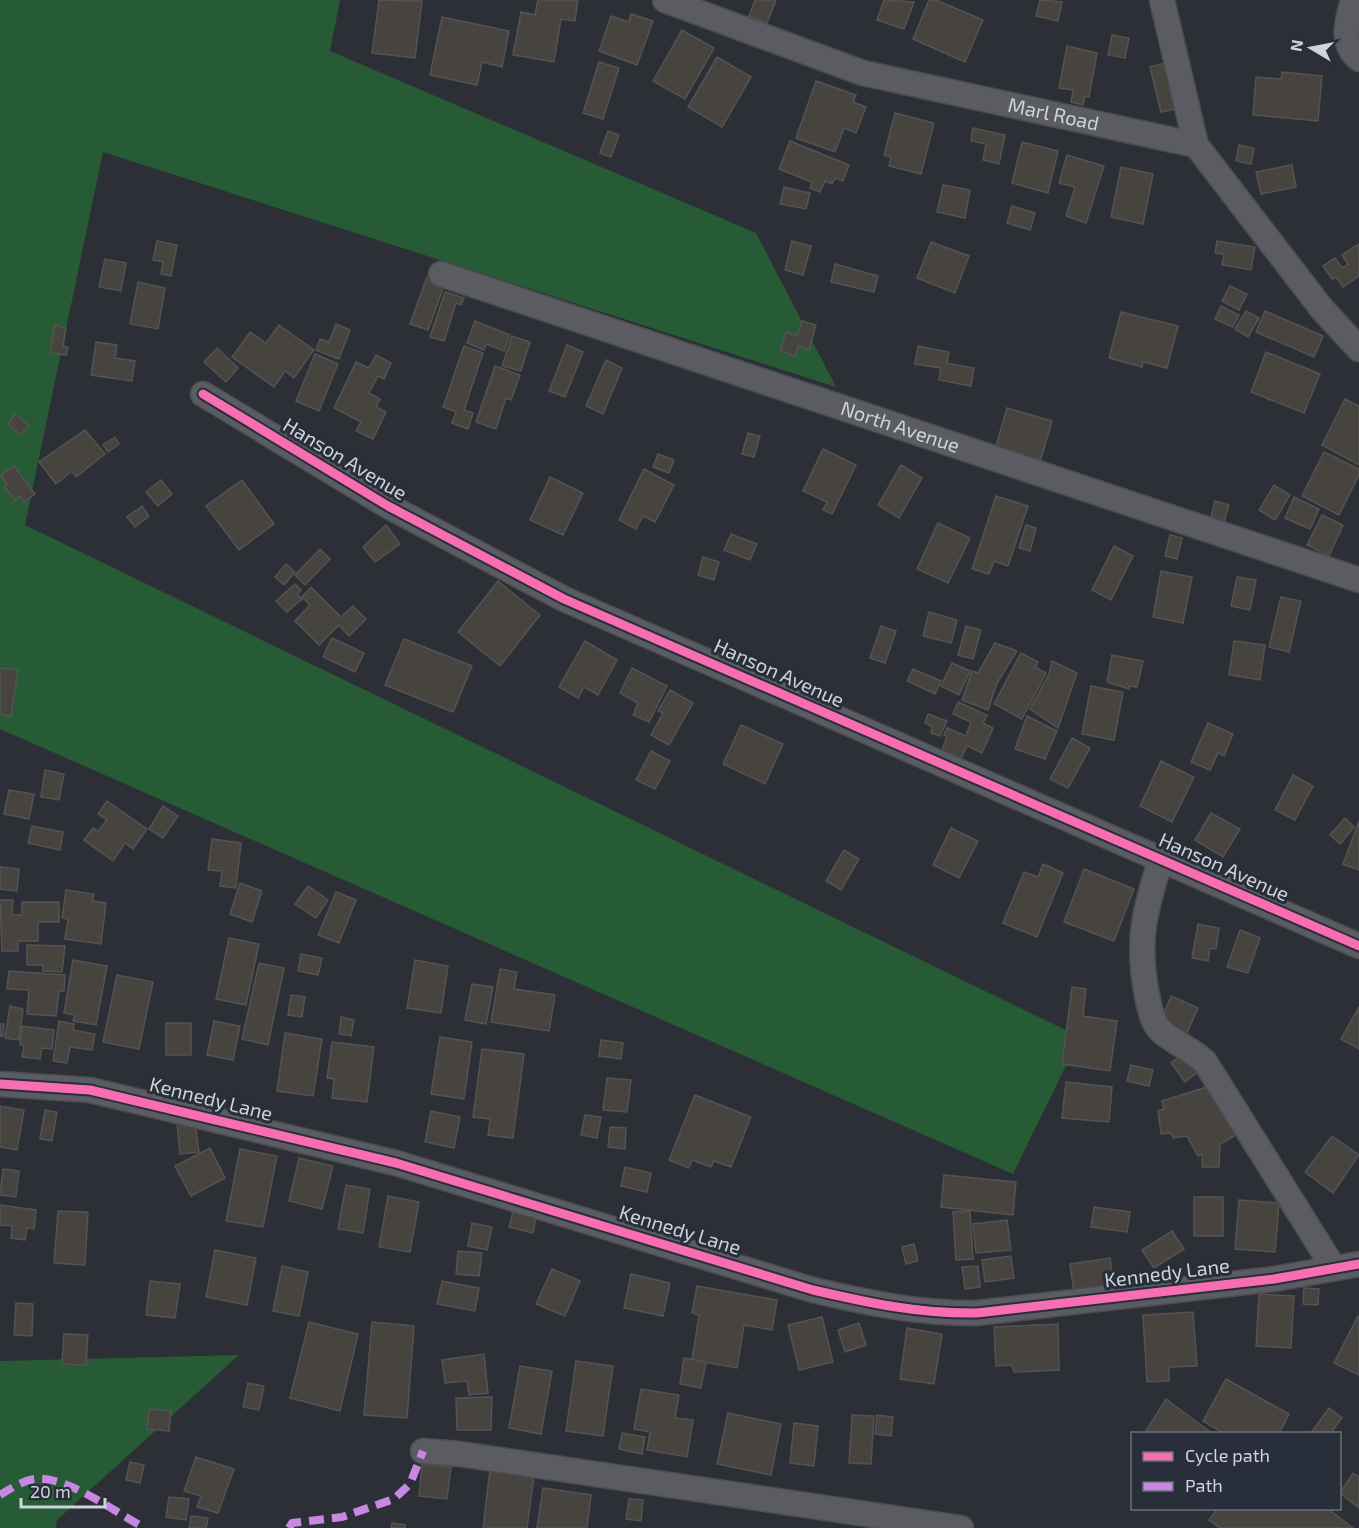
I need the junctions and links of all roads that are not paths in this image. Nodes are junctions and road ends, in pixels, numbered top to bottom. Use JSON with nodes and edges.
{"nodes":[{"id":1,"x":665,"y":0,"type":"edge"},
{"id":2,"x":1162,"y":0,"type":"edge"},
{"id":3,"x":1353,"y":0,"type":"edge"},
{"id":4,"x":1359,"y":59,"type":"edge"},
{"id":5,"x":1196,"y":145,"type":"junction"},
{"id":6,"x":441,"y":274,"type":"dead end"},
{"id":7,"x":1359,"y":349,"type":"edge"},
{"id":8,"x":203,"y":394,"type":"dead end"},
{"id":9,"x":1359,"y":580,"type":"edge"},
{"id":10,"x":1161,"y":858,"type":"junction"},
{"id":11,"x":1359,"y":946,"type":"edge"},
{"id":12,"x":0,"y":1084,"type":"edge"},
{"id":13,"x":1359,"y":1264,"type":"edge"},
{"id":14,"x":1333,"y":1267,"type":"junction"},
{"id":15,"x":423,"y":1451,"type":"dead end"},
{"id":16,"x":961,"y":1528,"type":"edge"}],
"edges":[{"from":1,"to":5,"type":"street","name":"Marl Road"},
{"from":2,"to":5,"type":"street"},
{"from":3,"to":4,"type":"street"},
{"from":5,"to":7,"type":"street"},
{"from":6,"to":9,"type":"street","name":"North Avenue"},
{"from":8,"to":10,"type":"street","name":"Hanson Avenue"},
{"from":10,"to":11,"type":"street","name":"Hanson Avenue"},
{"from":10,"to":14,"type":"street"},
{"from":12,"to":14,"type":"street","name":"Kennedy Lane"},
{"from":13,"to":14,"type":"street","name":"Kennedy Lane"},
{"from":15,"to":16,"type":"street"}]}
